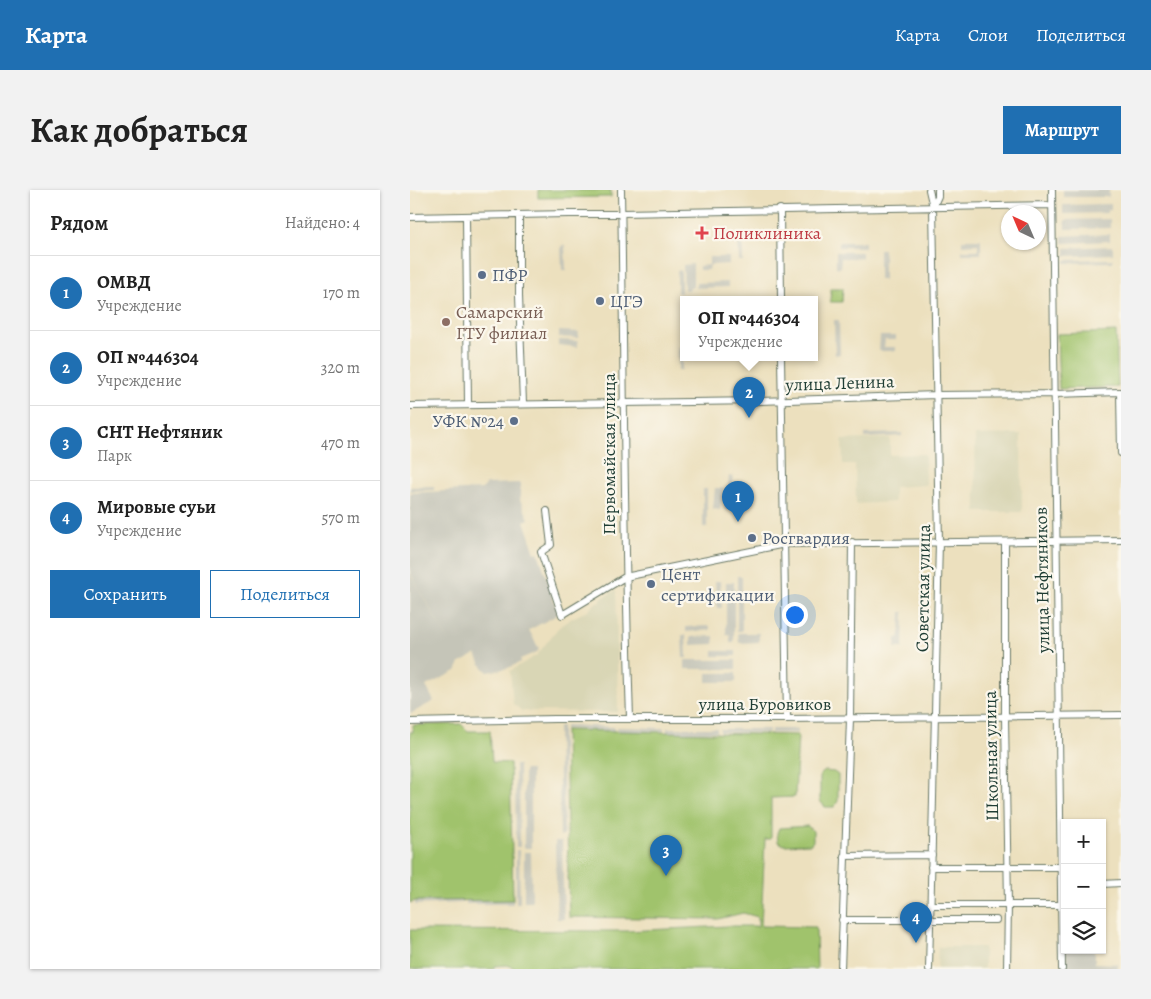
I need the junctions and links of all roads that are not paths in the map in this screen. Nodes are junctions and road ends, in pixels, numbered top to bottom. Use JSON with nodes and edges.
{"nodes":[{"id":1,"x":621,"y":190,"type":"edge"},
{"id":2,"x":930,"y":190,"type":"edge"},
{"id":3,"x":938,"y":190,"type":"edge"},
{"id":4,"x":1052,"y":190,"type":"edge"},
{"id":5,"x":1052,"y":205,"type":"junction"},
{"id":6,"x":933,"y":207,"type":"junction"},
{"id":7,"x":780,"y":209,"type":"junction"},
{"id":8,"x":621,"y":213,"type":"junction"},
{"id":9,"x":519,"y":215,"type":"junction"},
{"id":10,"x":466,"y":216,"type":"junction"},
{"id":11,"x":410,"y":217,"type":"edge"},
{"id":12,"x":781,"y":296,"type":"edge"},
{"id":13,"x":781,"y":361,"type":"edge"},
{"id":14,"x":1120,"y":392,"type":"edge"},
{"id":15,"x":1055,"y":394,"type":"junction"},
{"id":16,"x":936,"y":395,"type":"junction"},
{"id":17,"x":782,"y":400,"type":"junction"},
{"id":18,"x":624,"y":402,"type":"junction"},
{"id":19,"x":523,"y":403,"type":"junction"},
{"id":20,"x":468,"y":404,"type":"junction"},
{"id":21,"x":410,"y":406,"type":"edge"},
{"id":22,"x":1121,"y":453,"type":"edge"},
{"id":23,"x":547,"y":511,"type":"dead end"},
{"id":24,"x":1121,"y":540,"type":"edge"},
{"id":25,"x":1056,"y":541,"type":"junction"},
{"id":26,"x":852,"y":542,"type":"junction"},
{"id":27,"x":939,"y":542,"type":"junction"},
{"id":28,"x":1005,"y":542,"type":"junction"},
{"id":29,"x":785,"y":544,"type":"junction"},
{"id":30,"x":625,"y":577,"type":"junction"},
{"id":31,"x":1121,"y":715,"type":"edge"},
{"id":32,"x":1060,"y":716,"type":"junction"},
{"id":33,"x":1005,"y":717,"type":"junction"},
{"id":34,"x":630,"y":718,"type":"junction"},
{"id":35,"x":935,"y":718,"type":"junction"},
{"id":36,"x":787,"y":719,"type":"junction"},
{"id":37,"x":850,"y":719,"type":"junction"},
{"id":38,"x":410,"y":722,"type":"edge"},
{"id":39,"x":844,"y":856,"type":"junction"},
{"id":40,"x":932,"y":856,"type":"junction"},
{"id":41,"x":1008,"y":867,"type":"junction"},
{"id":42,"x":1061,"y":867,"type":"joint"},
{"id":43,"x":931,"y":868,"type":"junction"},
{"id":44,"x":1121,"y":883,"type":"edge"},
{"id":45,"x":1106,"y":884,"type":"edge"},
{"id":46,"x":1008,"y":905,"type":"junction"},
{"id":47,"x":1061,"y":905,"type":"edge"},
{"id":48,"x":930,"y":906,"type":"junction"},
{"id":49,"x":1062,"y":909,"type":"edge"},
{"id":50,"x":842,"y":920,"type":"junction"},
{"id":51,"x":996,"y":920,"type":"dead end"},
{"id":52,"x":930,"y":921,"type":"junction"},
{"id":53,"x":841,"y":969,"type":"edge"},
{"id":54,"x":929,"y":969,"type":"edge"},
{"id":55,"x":1007,"y":969,"type":"edge"},
{"id":56,"x":1062,"y":969,"type":"edge"}],
"edges":[{"from":1,"to":8,"type":"street","name":"Первомайская улица"},
{"from":2,"to":6,"type":"street","name":"Советская улица"},
{"from":3,"to":6,"type":"street","name":"Советская улица"},
{"from":4,"to":5,"type":"street","name":"улица Нефтяников"},
{"from":5,"to":6,"type":"street"},
{"from":5,"to":15,"type":"street","name":"улица Нефтяников"},
{"from":6,"to":7,"type":"street"},
{"from":6,"to":16,"type":"street","name":"Советская улица"},
{"from":7,"to":8,"type":"street"},
{"from":7,"to":12,"type":"street"},
{"from":8,"to":9,"type":"street"},
{"from":8,"to":18,"type":"street","name":"Первомайская улица"},
{"from":9,"to":10,"type":"street"},
{"from":9,"to":19,"type":"street"},
{"from":10,"to":11,"type":"street"},
{"from":10,"to":20,"type":"street"},
{"from":13,"to":17,"type":"street"},
{"from":14,"to":15,"type":"street","name":"улица Ленина"},
{"from":14,"to":22,"type":"street"},
{"from":15,"to":16,"type":"street","name":"улица Ленина"},
{"from":15,"to":25,"type":"street","name":"улица Нефтяников"},
{"from":16,"to":17,"type":"street","name":"улица Ленина"},
{"from":16,"to":27,"type":"street","name":"Советская улица"},
{"from":17,"to":18,"type":"street","name":"улица Ленина"},
{"from":17,"to":29,"type":"street"},
{"from":18,"to":19,"type":"street","name":"улица Ленина"},
{"from":18,"to":30,"type":"street","name":"Первомайская улица"},
{"from":19,"to":20,"type":"street","name":"улица Ленина"},
{"from":20,"to":21,"type":"street","name":"улица Ленина"},
{"from":23,"to":30,"type":"street"},
{"from":24,"to":25,"type":"street"},
{"from":25,"to":28,"type":"street"},
{"from":25,"to":32,"type":"street","name":"улица Нефтяников"},
{"from":26,"to":27,"type":"street"},
{"from":26,"to":29,"type":"street"},
{"from":26,"to":37,"type":"street"},
{"from":27,"to":28,"type":"street"},
{"from":27,"to":35,"type":"street","name":"Советская улица"},
{"from":28,"to":33,"type":"street","name":"Школьная улица"},
{"from":29,"to":30,"type":"street"},
{"from":29,"to":36,"type":"street"},
{"from":30,"to":34,"type":"street","name":"Первомайская улица"},
{"from":31,"to":32,"type":"street","name":"улица Буровиков"},
{"from":32,"to":33,"type":"street","name":"улица Буровиков"},
{"from":32,"to":42,"type":"street","name":"улица Нефтяников"},
{"from":33,"to":35,"type":"street","name":"улица Буровиков"},
{"from":33,"to":41,"type":"street","name":"Школьная улица"},
{"from":34,"to":36,"type":"street","name":"улица Буровиков"},
{"from":34,"to":38,"type":"street","name":"улица Буровиков"},
{"from":35,"to":37,"type":"street","name":"улица Буровиков"},
{"from":35,"to":40,"type":"street","name":"Советская улица"},
{"from":36,"to":37,"type":"street","name":"улица Буровиков"},
{"from":37,"to":39,"type":"street"},
{"from":39,"to":40,"type":"street"},
{"from":39,"to":50,"type":"street"},
{"from":40,"to":43,"type":"street","name":"Советская улица"},
{"from":41,"to":42,"type":"street"},
{"from":41,"to":43,"type":"street"},
{"from":41,"to":46,"type":"street","name":"Школьная улица"},
{"from":43,"to":48,"type":"street","name":"Советская улица"},
{"from":44,"to":45,"type":"street"},
{"from":46,"to":47,"type":"street"},
{"from":46,"to":48,"type":"street"},
{"from":46,"to":55,"type":"street","name":"Школьная улица"},
{"from":48,"to":52,"type":"street","name":"Советская улица"},
{"from":49,"to":56,"type":"street","name":"улица Нефтяников"},
{"from":50,"to":52,"type":"street"},
{"from":50,"to":53,"type":"street"},
{"from":51,"to":52,"type":"street"},
{"from":52,"to":54,"type":"street","name":"Советская улица"}]}
